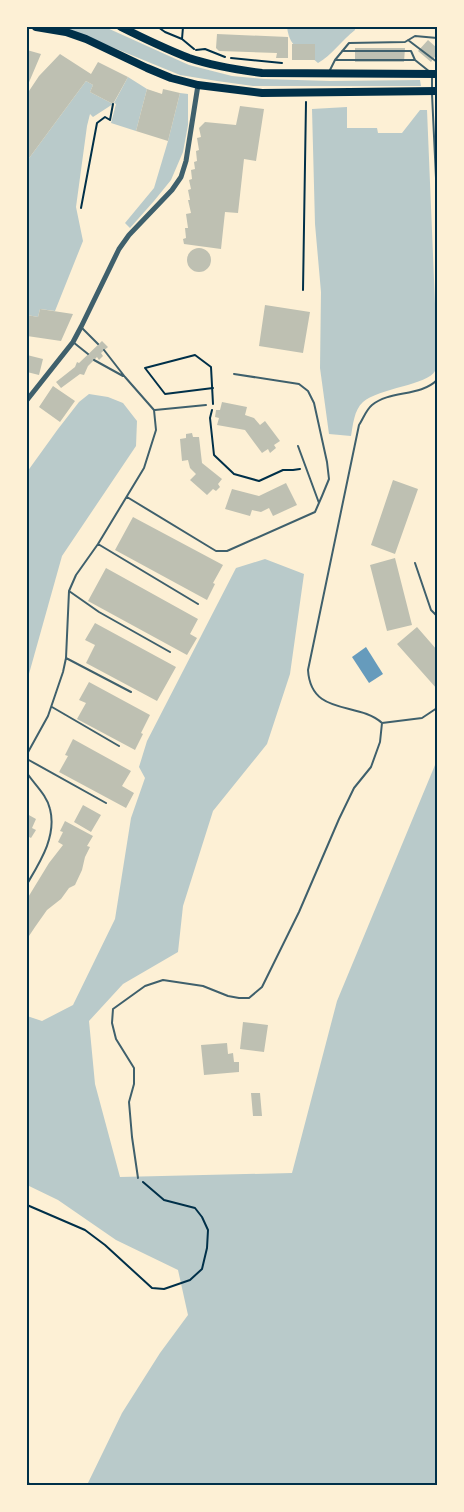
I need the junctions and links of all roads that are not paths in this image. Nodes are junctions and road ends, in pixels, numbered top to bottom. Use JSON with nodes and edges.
{"nodes":[{"id":1,"x":36,"y":27,"type":"edge"},
{"id":2,"x":121,"y":27,"type":"edge"},
{"id":3,"x":437,"y":38,"type":"edge"},
{"id":4,"x":408,"y":40,"type":"junction"},
{"id":5,"x":342,"y":51,"type":"junction"},
{"id":6,"x":335,"y":60,"type":"junction"},
{"id":7,"x":415,"y":60,"type":"junction"},
{"id":8,"x":437,"y":62,"type":"edge"},
{"id":9,"x":329,"y":74,"type":"junction"},
{"id":10,"x":435,"y":74,"type":"edge"},
{"id":11,"x":198,"y":85,"type":"junction"},
{"id":12,"x":434,"y":91,"type":"edge"},
{"id":13,"x":437,"y":199,"type":"edge"},
{"id":14,"x":81,"y":327,"type":"junction"},
{"id":15,"x":73,"y":342,"type":"junction"},
{"id":16,"x":98,"y":344,"type":"dead end"},
{"id":17,"x":104,"y":350,"type":"dead end"},
{"id":18,"x":88,"y":354,"type":"dead end"},
{"id":19,"x":94,"y":360,"type":"dead end"},
{"id":20,"x":234,"y":374,"type":"dead end"},
{"id":21,"x":125,"y":377,"type":"junction"},
{"id":22,"x":437,"y":380,"type":"edge"},
{"id":23,"x":27,"y":400,"type":"edge"},
{"id":24,"x":206,"y":405,"type":"dead end"},
{"id":25,"x":154,"y":410,"type":"junction"},
{"id":26,"x":298,"y":446,"type":"dead end"},
{"id":27,"x":126,"y":497,"type":"junction"},
{"id":28,"x":319,"y":503,"type":"junction"},
{"id":29,"x":98,"y":544,"type":"junction"},
{"id":30,"x":415,"y":562,"type":"dead end"},
{"id":31,"x":69,"y":591,"type":"junction"},
{"id":32,"x":198,"y":604,"type":"dead end"},
{"id":33,"x":437,"y":616,"type":"edge"},
{"id":34,"x":170,"y":652,"type":"dead end"},
{"id":35,"x":66,"y":658,"type":"junction"},
{"id":36,"x":131,"y":692,"type":"dead end"},
{"id":37,"x":52,"y":707,"type":"junction"},
{"id":38,"x":437,"y":708,"type":"edge"},
{"id":39,"x":382,"y":723,"type":"junction"},
{"id":40,"x":119,"y":746,"type":"dead end"},
{"id":41,"x":27,"y":754,"type":"edge"},
{"id":42,"x":27,"y":759,"type":"edge"},
{"id":43,"x":27,"y":773,"type":"edge"},
{"id":44,"x":106,"y":803,"type":"dead end"},
{"id":45,"x":27,"y":884,"type":"edge"},
{"id":46,"x":138,"y":1178,"type":"road end"}],
"edges":[{"from":1,"to":11,"type":"main road"},
{"from":2,"to":9,"type":"main road"},
{"from":3,"to":4,"type":"lane"},
{"from":4,"to":5,"type":"lane"},
{"from":4,"to":8,"type":"lane"},
{"from":5,"to":6,"type":"lane"},
{"from":5,"to":7,"type":"lane"},
{"from":6,"to":7,"type":"lane"},
{"from":6,"to":9,"type":"lane"},
{"from":7,"to":10,"type":"lane"},
{"from":9,"to":10,"type":"main road"},
{"from":10,"to":12,"type":"lane"},
{"from":11,"to":12,"type":"main road"},
{"from":11,"to":14,"type":"street"},
{"from":12,"to":13,"type":"lane"},
{"from":14,"to":15,"type":"street"},
{"from":14,"to":16,"type":"lane"},
{"from":15,"to":18,"type":"lane"},
{"from":15,"to":23,"type":"street"},
{"from":17,"to":21,"type":"lane"},
{"from":19,"to":21,"type":"lane"},
{"from":20,"to":28,"type":"lane"},
{"from":21,"to":25,"type":"lane"},
{"from":22,"to":39,"type":"lane"},
{"from":24,"to":25,"type":"lane"},
{"from":25,"to":27,"type":"lane"},
{"from":26,"to":28,"type":"lane"},
{"from":27,"to":28,"type":"lane"},
{"from":27,"to":29,"type":"lane"},
{"from":29,"to":31,"type":"lane"},
{"from":29,"to":32,"type":"lane"},
{"from":30,"to":33,"type":"lane"},
{"from":31,"to":34,"type":"lane"},
{"from":31,"to":35,"type":"lane"},
{"from":35,"to":36,"type":"lane"},
{"from":35,"to":37,"type":"lane"},
{"from":37,"to":40,"type":"lane"},
{"from":37,"to":41,"type":"lane"},
{"from":38,"to":39,"type":"lane"},
{"from":39,"to":46,"type":"lane"},
{"from":42,"to":44,"type":"lane"},
{"from":43,"to":45,"type":"lane"}]}
